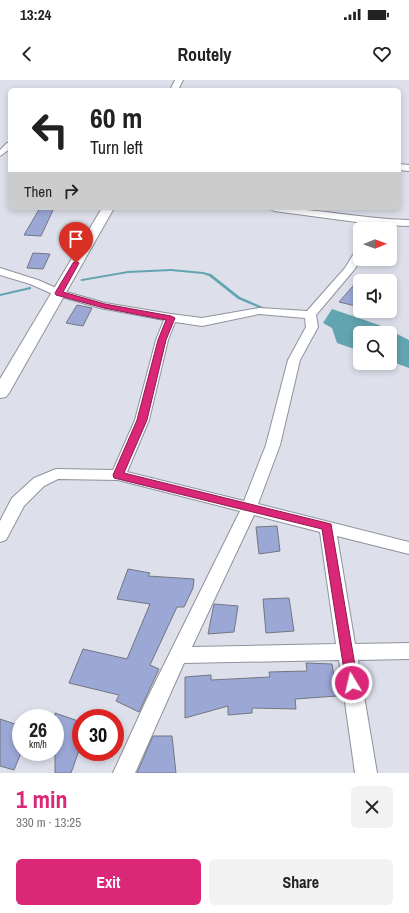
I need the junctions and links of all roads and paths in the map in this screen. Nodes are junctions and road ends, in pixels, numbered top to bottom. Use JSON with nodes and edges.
{"nodes":[{"id":1,"x":8,"y":147,"type":"edge"},
{"id":2,"x":0,"y":154,"type":"edge"},
{"id":3,"x":107,"y":210,"type":"edge"},
{"id":4,"x":289,"y":210,"type":"edge"},
{"id":5,"x":377,"y":222,"type":"edge"},
{"id":6,"x":397,"y":223,"type":"edge"},
{"id":7,"x":409,"y":223,"type":"edge"},
{"id":8,"x":353,"y":262,"type":"edge"},
{"id":9,"x":0,"y":271,"type":"edge"},
{"id":10,"x":59,"y":293,"type":"junction"},
{"id":11,"x":310,"y":316,"type":"junction"},
{"id":12,"x":171,"y":318,"type":"junction"},
{"id":13,"x":0,"y":393,"type":"edge"},
{"id":14,"x":118,"y":475,"type":"junction"},
{"id":15,"x":249,"y":508,"type":"junction"},
{"id":16,"x":327,"y":527,"type":"junction"},
{"id":17,"x":0,"y":536,"type":"edge"},
{"id":18,"x":409,"y":548,"type":"edge"},
{"id":19,"x":409,"y":651,"type":"edge"},
{"id":20,"x":347,"y":653,"type":"junction"},
{"id":21,"x":180,"y":655,"type":"junction"},
{"id":22,"x":124,"y":773,"type":"edge"},
{"id":23,"x":366,"y":773,"type":"edge"}],
"edges":[{"from":1,"to":2,"type":"street"},
{"from":3,"to":10,"type":"street"},
{"from":4,"to":5,"type":"street"},
{"from":6,"to":7,"type":"street"},
{"from":8,"to":11,"type":"street"},
{"from":9,"to":10,"type":"street"},
{"from":10,"to":12,"type":"street"},
{"from":10,"to":13,"type":"street"},
{"from":11,"to":12,"type":"street"},
{"from":11,"to":15,"type":"street"},
{"from":12,"to":14,"type":"street"},
{"from":14,"to":15,"type":"street"},
{"from":14,"to":17,"type":"street"},
{"from":15,"to":16,"type":"street"},
{"from":15,"to":21,"type":"street"},
{"from":16,"to":18,"type":"street"},
{"from":16,"to":20,"type":"street"},
{"from":19,"to":20,"type":"street"},
{"from":20,"to":21,"type":"street"},
{"from":20,"to":23,"type":"street"},
{"from":21,"to":22,"type":"street"}]}
